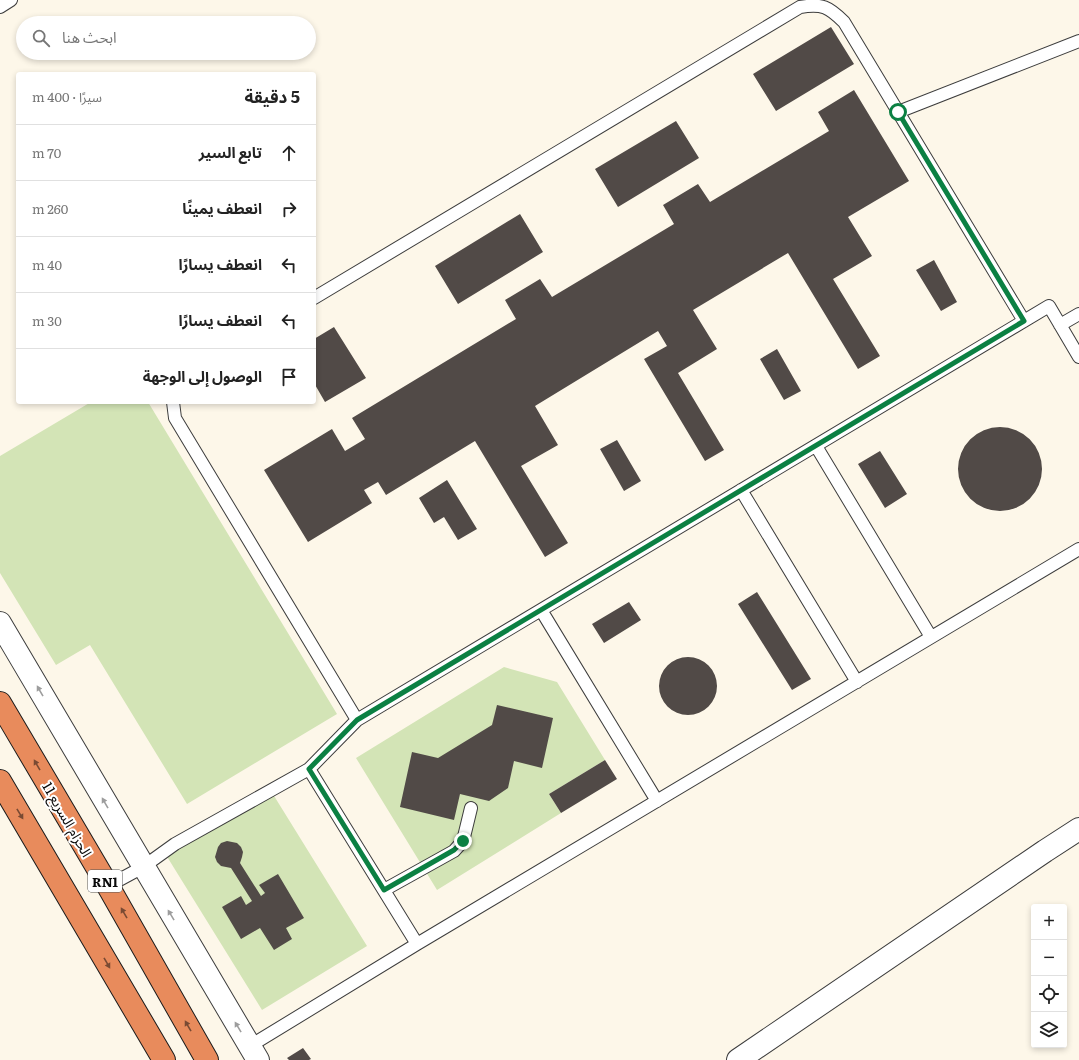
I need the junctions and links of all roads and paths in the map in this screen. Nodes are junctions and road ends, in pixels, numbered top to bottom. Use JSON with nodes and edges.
{"nodes":[{"id":1,"x":11,"y":0,"type":"edge"},
{"id":2,"x":0,"y":7,"type":"edge"},
{"id":3,"x":1079,"y":40,"type":"edge"},
{"id":4,"x":898,"y":112,"type":"junction"},
{"id":5,"x":316,"y":297,"type":"edge"},
{"id":6,"x":1079,"y":314,"type":"edge"},
{"id":7,"x":1024,"y":321,"type":"junction"},
{"id":8,"x":1060,"y":326,"type":"junction"},
{"id":9,"x":1079,"y":356,"type":"edge"},
{"id":10,"x":173,"y":404,"type":"edge"},
{"id":11,"x":816,"y":446,"type":"junction"},
{"id":12,"x":741,"y":490,"type":"junction"},
{"id":13,"x":1079,"y":549,"type":"edge"},
{"id":14,"x":542,"y":610,"type":"junction"},
{"id":15,"x":0,"y":623,"type":"edge"},
{"id":16,"x":931,"y":637,"type":"junction"},
{"id":17,"x":857,"y":682,"type":"junction"},
{"id":18,"x":0,"y":703,"type":"edge"},
{"id":19,"x":357,"y":720,"type":"junction"},
{"id":20,"x":309,"y":769,"type":"junction"},
{"id":21,"x":0,"y":781,"type":"edge"},
{"id":22,"x":657,"y":801,"type":"junction"},
{"id":23,"x":472,"y":808,"type":"dead end"},
{"id":24,"x":1079,"y":829,"type":"edge"},
{"id":25,"x":143,"y":867,"type":"junction"},
{"id":26,"x":108,"y":886,"type":"junction"},
{"id":27,"x":384,"y":890,"type":"junction"},
{"id":28,"x":417,"y":944,"type":"junction"},
{"id":29,"x":254,"y":1053,"type":"edge"},
{"id":30,"x":743,"y":1059,"type":"edge"},
{"id":31,"x":164,"y":1060,"type":"edge"},
{"id":32,"x":208,"y":1060,"type":"edge"}],
"edges":[{"from":1,"to":2,"type":"lane"},
{"from":3,"to":4,"type":"lane"},
{"from":4,"to":5,"type":"lane"},
{"from":4,"to":7,"type":"lane"},
{"from":6,"to":8,"type":"lane"},
{"from":7,"to":8,"type":"lane"},
{"from":7,"to":11,"type":"lane"},
{"from":8,"to":9,"type":"lane"},
{"from":10,"to":19,"type":"lane"},
{"from":11,"to":12,"type":"lane"},
{"from":11,"to":16,"type":"lane"},
{"from":12,"to":14,"type":"lane"},
{"from":12,"to":17,"type":"lane"},
{"from":13,"to":16,"type":"lane"},
{"from":14,"to":19,"type":"lane"},
{"from":14,"to":22,"type":"lane"},
{"from":25,"to":15,"type":"street","one_way":true},
{"from":16,"to":17,"type":"lane"},
{"from":17,"to":22,"type":"lane"},
{"from":26,"to":18,"type":"highway","name":"الحزام السريع 11","number":"RN1","one_way":true},
{"from":19,"to":20,"type":"lane"},
{"from":20,"to":25,"type":"lane"},
{"from":20,"to":27,"type":"lane"},
{"from":21,"to":31,"type":"highway","number":"RN1","one_way":true},
{"from":22,"to":28,"type":"lane"},
{"from":23,"to":27,"type":"lane"},
{"from":24,"to":30,"type":"street"},
{"from":25,"to":26,"type":"lane"},
{"from":29,"to":25,"type":"street","one_way":true},
{"from":32,"to":26,"type":"highway","name":"الحزام السريع 11","number":"RN1","one_way":true},
{"from":27,"to":28,"type":"lane"},
{"from":28,"to":29,"type":"lane"}]}
